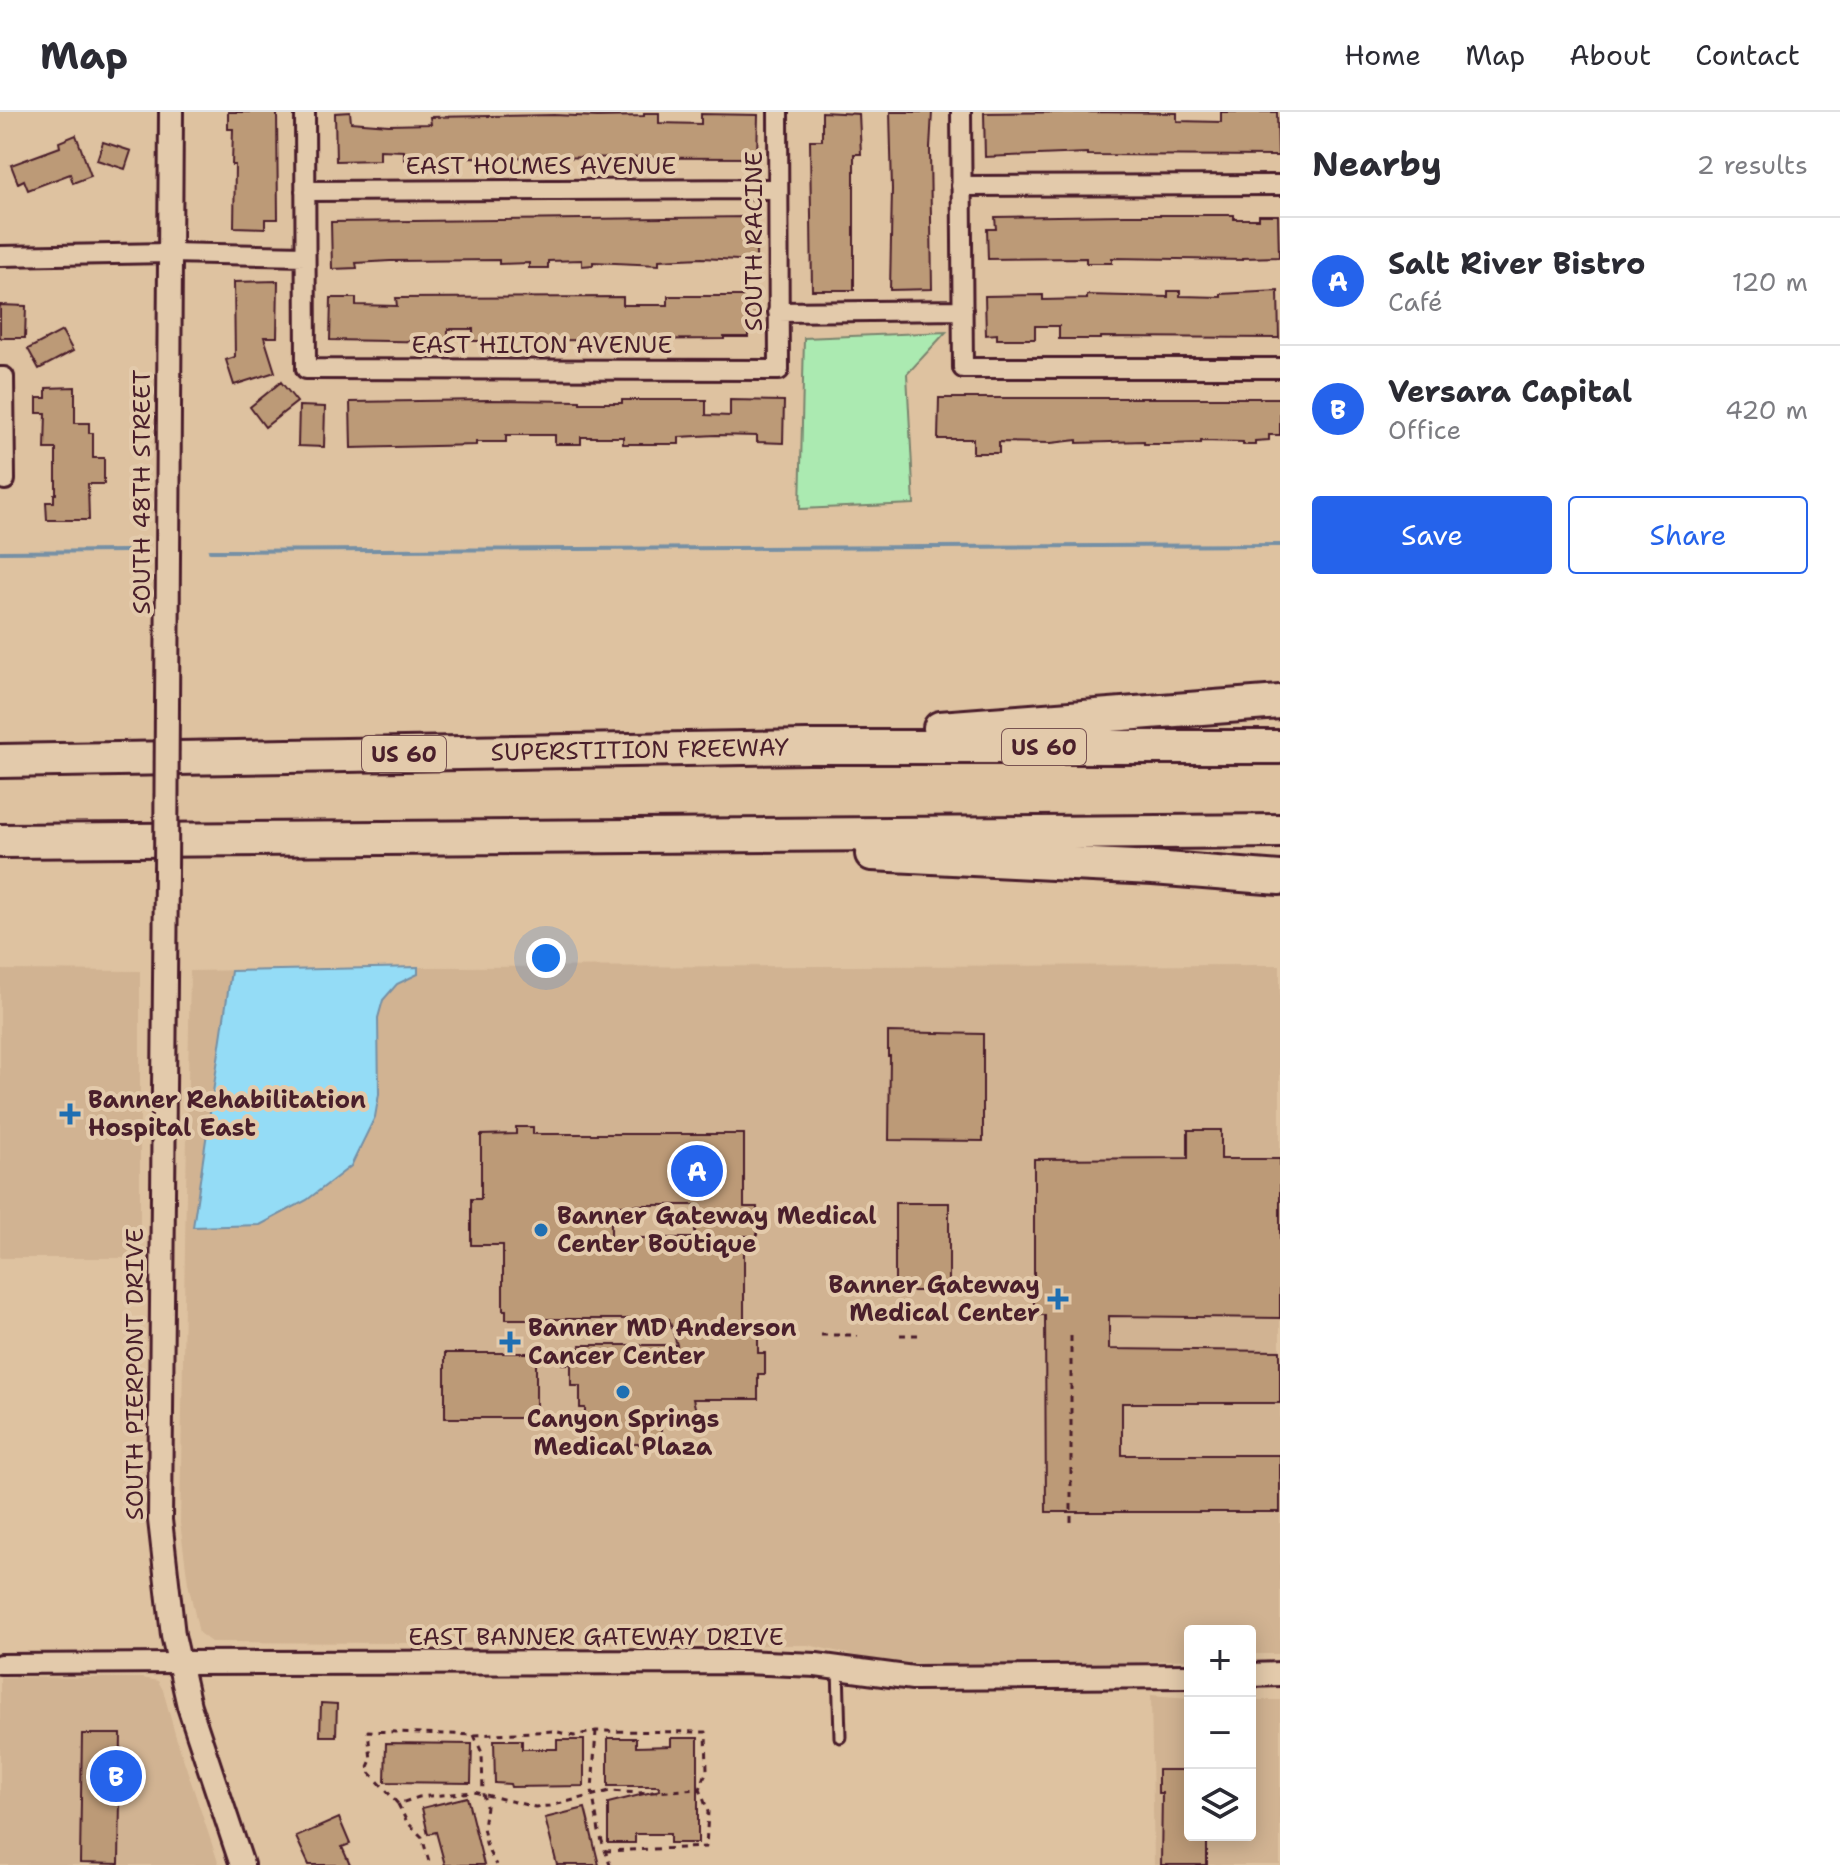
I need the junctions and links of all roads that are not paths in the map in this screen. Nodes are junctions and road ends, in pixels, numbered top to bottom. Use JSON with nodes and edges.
{"nodes":[{"id":1,"x":171,"y":112,"type":"edge"},
{"id":2,"x":305,"y":112,"type":"edge"},
{"id":3,"x":778,"y":112,"type":"edge"},
{"id":4,"x":961,"y":112,"type":"edge"},
{"id":5,"x":1280,"y":185,"type":"edge"},
{"id":6,"x":961,"y":186,"type":"junction"},
{"id":7,"x":778,"y":189,"type":"junction"},
{"id":8,"x":305,"y":191,"type":"junction"},
{"id":9,"x":169,"y":253,"type":"junction"},
{"id":10,"x":0,"y":256,"type":"edge"},
{"id":11,"x":305,"y":256,"type":"junction"},
{"id":12,"x":963,"y":310,"type":"junction"},
{"id":13,"x":778,"y":312,"type":"junction"},
{"id":14,"x":1280,"y":368,"type":"edge"},
{"id":15,"x":779,"y":370,"type":"joint"},
{"id":16,"x":0,"y":377,"type":"edge"},
{"id":17,"x":5,"y":480,"type":"dead end"},
{"id":18,"x":1280,"y":702,"type":"edge"},
{"id":19,"x":807,"y":747,"type":"junction"},
{"id":20,"x":1280,"y":747,"type":"edge"},
{"id":21,"x":0,"y":761,"type":"edge"},
{"id":22,"x":1280,"y":831,"type":"edge"},
{"id":23,"x":517,"y":837,"type":"junction"},
{"id":24,"x":0,"y":841,"type":"edge"},
{"id":25,"x":166,"y":872,"type":"joint"},
{"id":26,"x":1280,"y":878,"type":"edge"},
{"id":27,"x":180,"y":1663,"type":"junction"},
{"id":28,"x":0,"y":1664,"type":"edge"},
{"id":29,"x":838,"y":1668,"type":"junction"},
{"id":30,"x":1280,"y":1674,"type":"edge"},
{"id":31,"x":1256,"y":1675,"type":"edge"},
{"id":32,"x":1184,"y":1676,"type":"edge"},
{"id":33,"x":840,"y":1737,"type":"dead end"},
{"id":34,"x":242,"y":1865,"type":"edge"}],
"edges":[{"from":1,"to":9,"type":"street","name":"SOUTH 48TH STREET"},
{"from":2,"to":8,"type":"street"},
{"from":3,"to":7,"type":"street","name":"SOUTH RACINE"},
{"from":4,"to":6,"type":"street"},
{"from":5,"to":6,"type":"street"},
{"from":6,"to":12,"type":"street"},
{"from":7,"to":8,"type":"street","name":"EAST HOLMES AVENUE"},
{"from":7,"to":13,"type":"street","name":"SOUTH RACINE"},
{"from":8,"to":11,"type":"street"},
{"from":9,"to":10,"type":"street"},
{"from":9,"to":11,"type":"street"},
{"from":9,"to":25,"type":"street","name":"SOUTH 48TH STREET","bridge":true},
{"from":11,"to":15,"type":"street","name":"EAST HILTON AVENUE"},
{"from":12,"to":13,"type":"street"},
{"from":12,"to":14,"type":"street"},
{"from":13,"to":15,"type":"street","name":"SOUTH RACINE"},
{"from":16,"to":17,"type":"street"},
{"from":18,"to":19,"type":"highway"},
{"from":19,"to":20,"type":"highway","name":"SUPERSTITION FREEWAY","number":"US 60"},
{"from":19,"to":21,"type":"highway","name":"SUPERSTITION FREEWAY","number":"US 60"},
{"from":22,"to":23,"type":"highway"},
{"from":23,"to":24,"type":"highway"},
{"from":23,"to":26,"type":"highway"},
{"from":25,"to":27,"type":"street","name":"SOUTH PIERPONT DRIVE"},
{"from":27,"to":28,"type":"street","name":"EAST BANNER GATEWAY DRIVE"},
{"from":27,"to":29,"type":"street","name":"EAST BANNER GATEWAY DRIVE"},
{"from":27,"to":34,"type":"street","name":"SOUTH PIERPONT DRIVE"},
{"from":29,"to":32,"type":"street","name":"EAST BANNER GATEWAY DRIVE"},
{"from":29,"to":33,"type":"lane"},
{"from":30,"to":31,"type":"street"}]}
